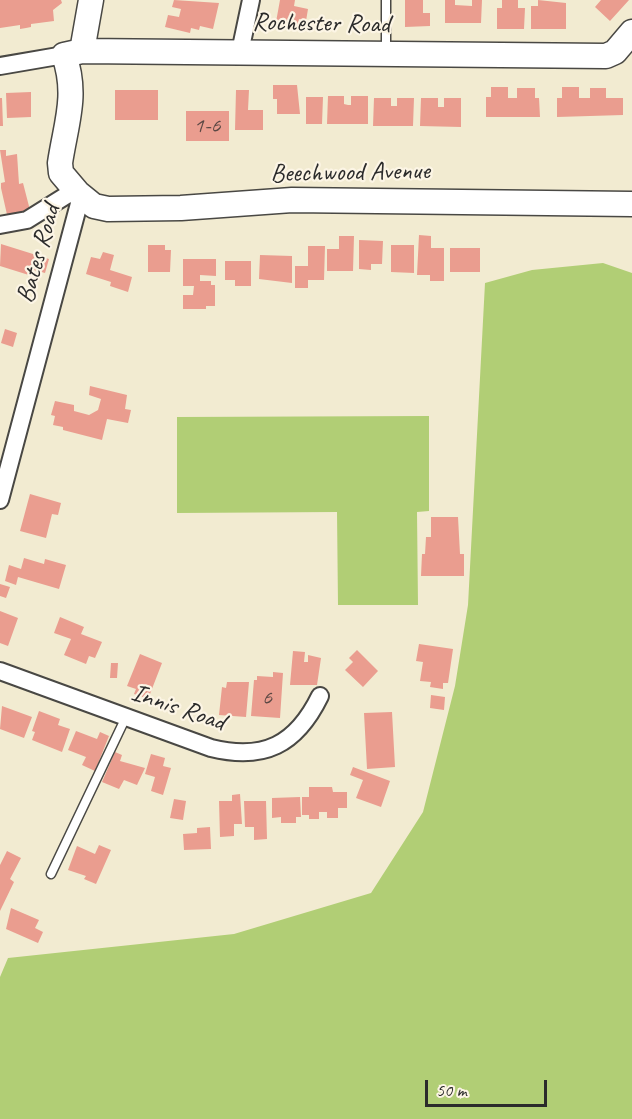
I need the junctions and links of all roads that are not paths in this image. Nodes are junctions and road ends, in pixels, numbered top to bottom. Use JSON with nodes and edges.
{"nodes":[{"id":1,"x":91,"y":0,"type":"edge"},
{"id":2,"x":251,"y":0,"type":"edge"},
{"id":3,"x":386,"y":0,"type":"edge"},
{"id":4,"x":632,"y":32,"type":"edge"},
{"id":5,"x":240,"y":52,"type":"junction"},
{"id":6,"x":73,"y":53,"type":"junction"},
{"id":7,"x":386,"y":54,"type":"junction"},
{"id":8,"x":0,"y":66,"type":"edge"},
{"id":9,"x":78,"y":193,"type":"junction"},
{"id":10,"x":632,"y":204,"type":"edge"},
{"id":11,"x":0,"y":225,"type":"edge"},
{"id":12,"x":0,"y":500,"type":"edge"},
{"id":13,"x":0,"y":671,"type":"edge"},
{"id":14,"x":320,"y":696,"type":"dead end"},
{"id":15,"x":126,"y":717,"type":"junction"},
{"id":16,"x":51,"y":874,"type":"dead end"}],
"edges":[{"from":1,"to":6,"type":"street"},
{"from":2,"to":5,"type":"street"},
{"from":3,"to":7,"type":"lane"},
{"from":4,"to":7,"type":"street","name":"Rochester Road"},
{"from":5,"to":6,"type":"street","name":"Rochester Road"},
{"from":5,"to":7,"type":"street","name":"Rochester Road"},
{"from":6,"to":8,"type":"street","name":"Rochester Road"},
{"from":6,"to":9,"type":"street"},
{"from":9,"to":10,"type":"street","name":"Beechwood Avenue"},
{"from":9,"to":11,"type":"street"},
{"from":9,"to":12,"type":"street","name":"Bates Road"},
{"from":13,"to":15,"type":"street","name":"Innis Road"},
{"from":14,"to":15,"type":"street","name":"Innis Road"},
{"from":15,"to":16,"type":"lane"}]}
